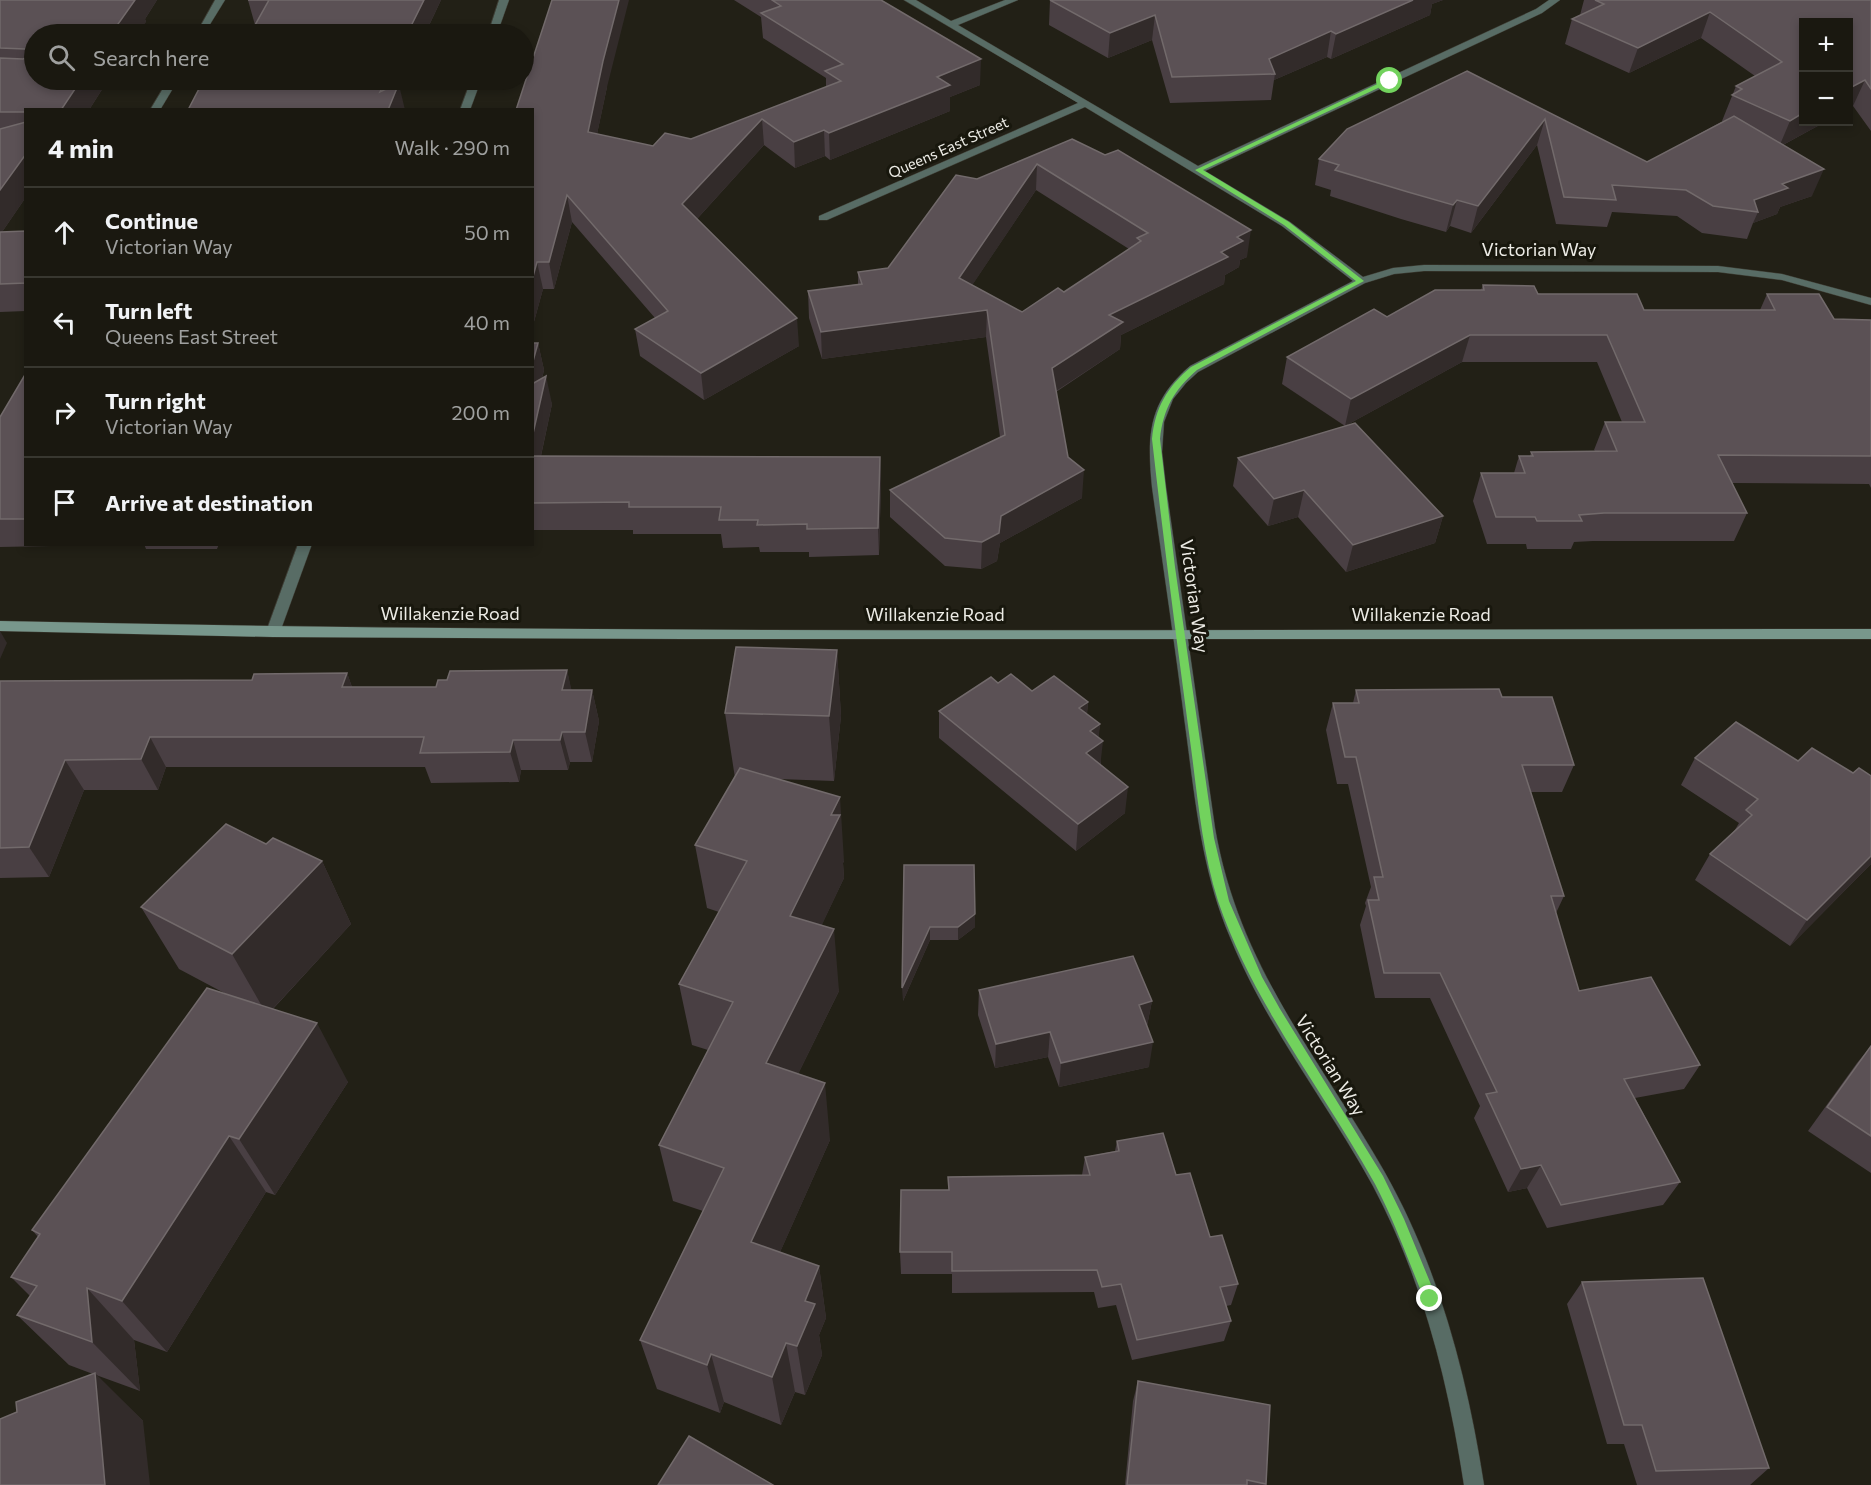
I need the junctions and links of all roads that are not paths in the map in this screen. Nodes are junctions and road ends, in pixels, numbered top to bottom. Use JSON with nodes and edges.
{"nodes":[{"id":1,"x":220,"y":0,"type":"edge"},
{"id":2,"x":504,"y":0,"type":"edge"},
{"id":3,"x":909,"y":0,"type":"edge"},
{"id":4,"x":1013,"y":0,"type":"edge"},
{"id":5,"x":1555,"y":0,"type":"edge"},
{"id":6,"x":206,"y":24,"type":"edge"},
{"id":7,"x":496,"y":24,"type":"edge"},
{"id":8,"x":951,"y":24,"type":"junction"},
{"id":9,"x":167,"y":90,"type":"edge"},
{"id":10,"x":472,"y":90,"type":"edge"},
{"id":11,"x":1086,"y":103,"type":"junction"},
{"id":12,"x":156,"y":108,"type":"edge"},
{"id":13,"x":466,"y":108,"type":"edge"},
{"id":14,"x":1198,"y":170,"type":"junction"},
{"id":15,"x":823,"y":218,"type":"dead end"},
{"id":16,"x":1361,"y":281,"type":"junction"},
{"id":17,"x":1871,"y":302,"type":"edge"},
{"id":18,"x":304,"y":546,"type":"edge"},
{"id":19,"x":0,"y":626,"type":"edge"},
{"id":20,"x":273,"y":632,"type":"junction"},
{"id":21,"x":1180,"y":634,"type":"junction"},
{"id":22,"x":1871,"y":634,"type":"edge"},
{"id":23,"x":1474,"y":1485,"type":"edge"}],
"edges":[{"from":1,"to":6,"type":"street"},
{"from":2,"to":7,"type":"street"},
{"from":3,"to":8,"type":"street"},
{"from":4,"to":8,"type":"street"},
{"from":5,"to":14,"type":"street"},
{"from":8,"to":11,"type":"street"},
{"from":9,"to":12,"type":"street"},
{"from":10,"to":13,"type":"street"},
{"from":11,"to":14,"type":"street"},
{"from":11,"to":15,"type":"street","name":"Queens East Street"},
{"from":14,"to":16,"type":"street"},
{"from":16,"to":17,"type":"street","name":"Victorian Way"},
{"from":16,"to":21,"type":"street","name":"Victorian Way"},
{"from":18,"to":20,"type":"street"},
{"from":19,"to":20,"type":"street","name":"Willakenzie Road"},
{"from":20,"to":21,"type":"street","name":"Willakenzie Road"},
{"from":21,"to":22,"type":"street","name":"Willakenzie Road"},
{"from":21,"to":23,"type":"street","name":"Victorian Way"}]}
